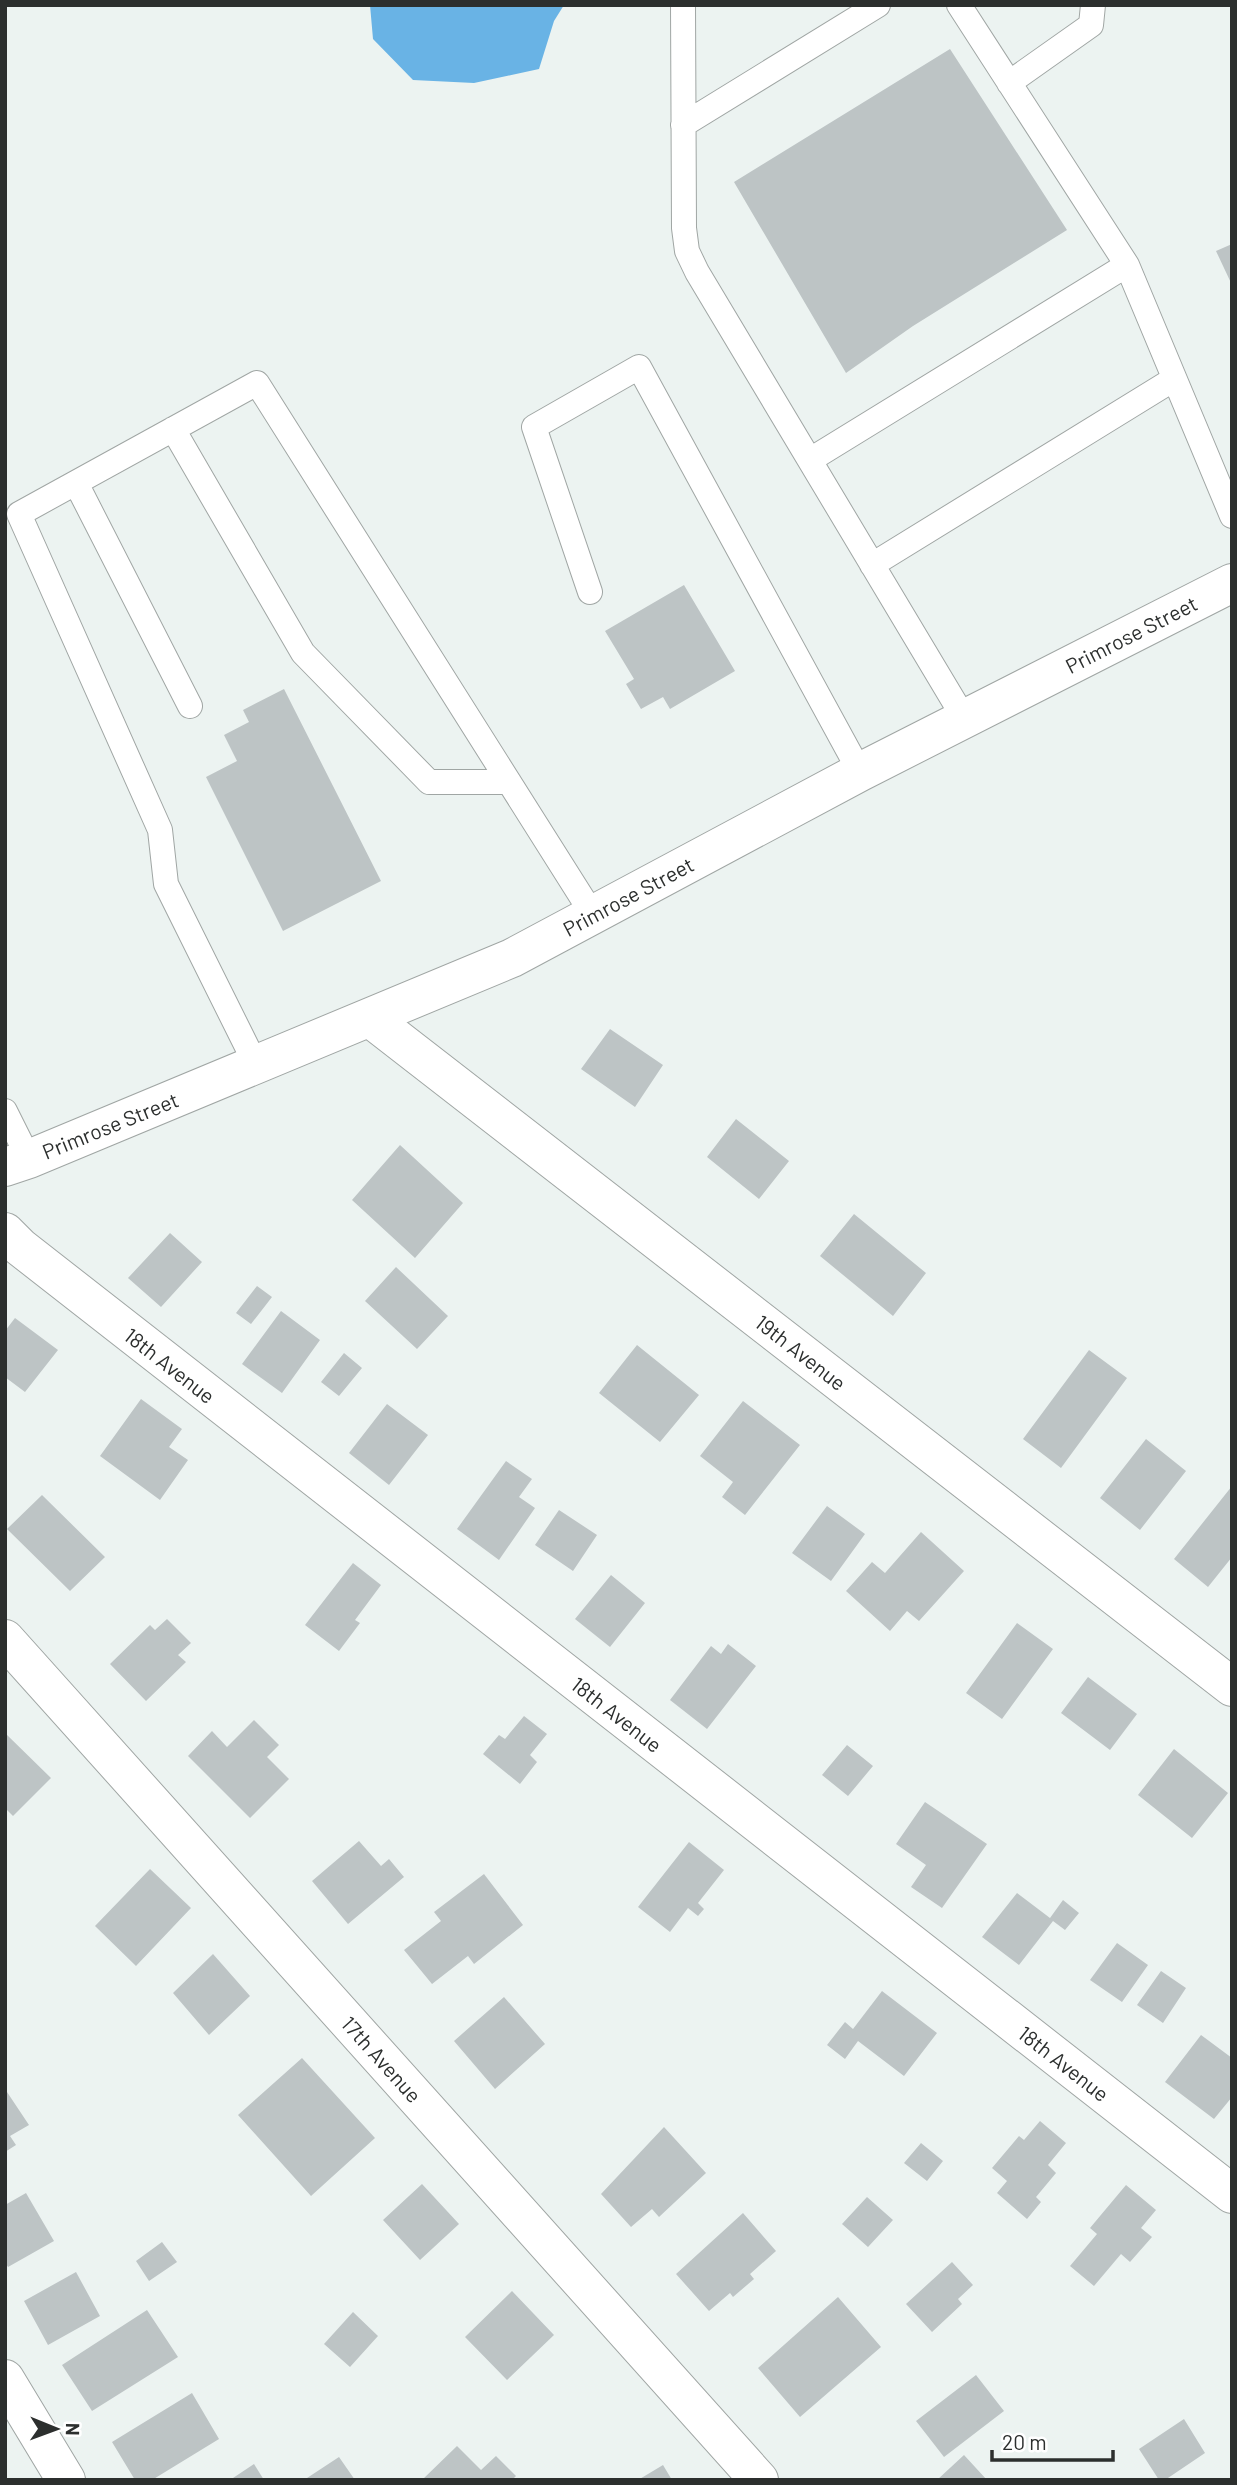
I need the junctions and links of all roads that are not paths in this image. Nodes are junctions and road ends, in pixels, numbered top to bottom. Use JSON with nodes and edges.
{"nodes":[{"id":1,"x":683,"y":5,"type":"edge"},
{"id":2,"x":878,"y":5,"type":"edge"},
{"id":3,"x":959,"y":5,"type":"edge"},
{"id":4,"x":1093,"y":5,"type":"edge"},
{"id":5,"x":1009,"y":83,"type":"junction"},
{"id":6,"x":683,"y":125,"type":"junction"},
{"id":7,"x":1127,"y":265,"type":"junction"},
{"id":8,"x":1174,"y":379,"type":"junction"},
{"id":9,"x":173,"y":429,"type":"junction"},
{"id":10,"x":810,"y":460,"type":"junction"},
{"id":11,"x":76,"y":483,"type":"junction"},
{"id":12,"x":1232,"y":516,"type":"edge"},
{"id":13,"x":872,"y":565,"type":"junction"},
{"id":14,"x":1232,"y":583,"type":"edge"},
{"id":15,"x":590,"y":592,"type":"dead end"},
{"id":16,"x":190,"y":706,"type":"dead end"},
{"id":17,"x":964,"y":718,"type":"junction"},
{"id":18,"x":860,"y":772,"type":"junction"},
{"id":19,"x":509,"y":782,"type":"junction"},
{"id":20,"x":593,"y":915,"type":"junction"},
{"id":21,"x":370,"y":1017,"type":"junction"},
{"id":22,"x":256,"y":1065,"type":"junction"},
{"id":23,"x":5,"y":1111,"type":"edge"},
{"id":24,"x":17,"y":1163,"type":"edge"},
{"id":25,"x":5,"y":1232,"type":"edge"},
{"id":26,"x":5,"y":1639,"type":"edge"},
{"id":27,"x":1232,"y":1687,"type":"edge"},
{"id":28,"x":1232,"y":2194,"type":"edge"},
{"id":29,"x":5,"y":2379,"type":"edge"},
{"id":30,"x":66,"y":2480,"type":"edge"},
{"id":31,"x":759,"y":2480,"type":"edge"}],
"edges":[{"from":1,"to":6,"type":"lane"},
{"from":2,"to":6,"type":"lane"},
{"from":3,"to":5,"type":"lane"},
{"from":4,"to":5,"type":"lane"},
{"from":5,"to":7,"type":"lane"},
{"from":6,"to":10,"type":"lane"},
{"from":7,"to":8,"type":"lane"},
{"from":7,"to":10,"type":"lane"},
{"from":8,"to":12,"type":"lane"},
{"from":8,"to":13,"type":"lane"},
{"from":9,"to":11,"type":"lane"},
{"from":9,"to":19,"type":"lane"},
{"from":9,"to":19,"type":"lane"},
{"from":10,"to":13,"type":"lane"},
{"from":11,"to":16,"type":"lane"},
{"from":11,"to":22,"type":"lane"},
{"from":13,"to":17,"type":"lane"},
{"from":14,"to":17,"type":"street","name":"Primrose Street"},
{"from":15,"to":18,"type":"lane"},
{"from":17,"to":18,"type":"street","name":"Primrose Street"},
{"from":18,"to":20,"type":"street","name":"Primrose Street"},
{"from":19,"to":20,"type":"lane"},
{"from":20,"to":21,"type":"street","name":"Primrose Street"},
{"from":21,"to":22,"type":"street","name":"Primrose Street"},
{"from":21,"to":27,"type":"street","name":"19th Avenue"},
{"from":22,"to":24,"type":"street","name":"Primrose Street"},
{"from":23,"to":24,"type":"lane"},
{"from":25,"to":28,"type":"street","name":"18th Avenue"},
{"from":26,"to":31,"type":"street","name":"17th Avenue"},
{"from":29,"to":30,"type":"street"}]}
